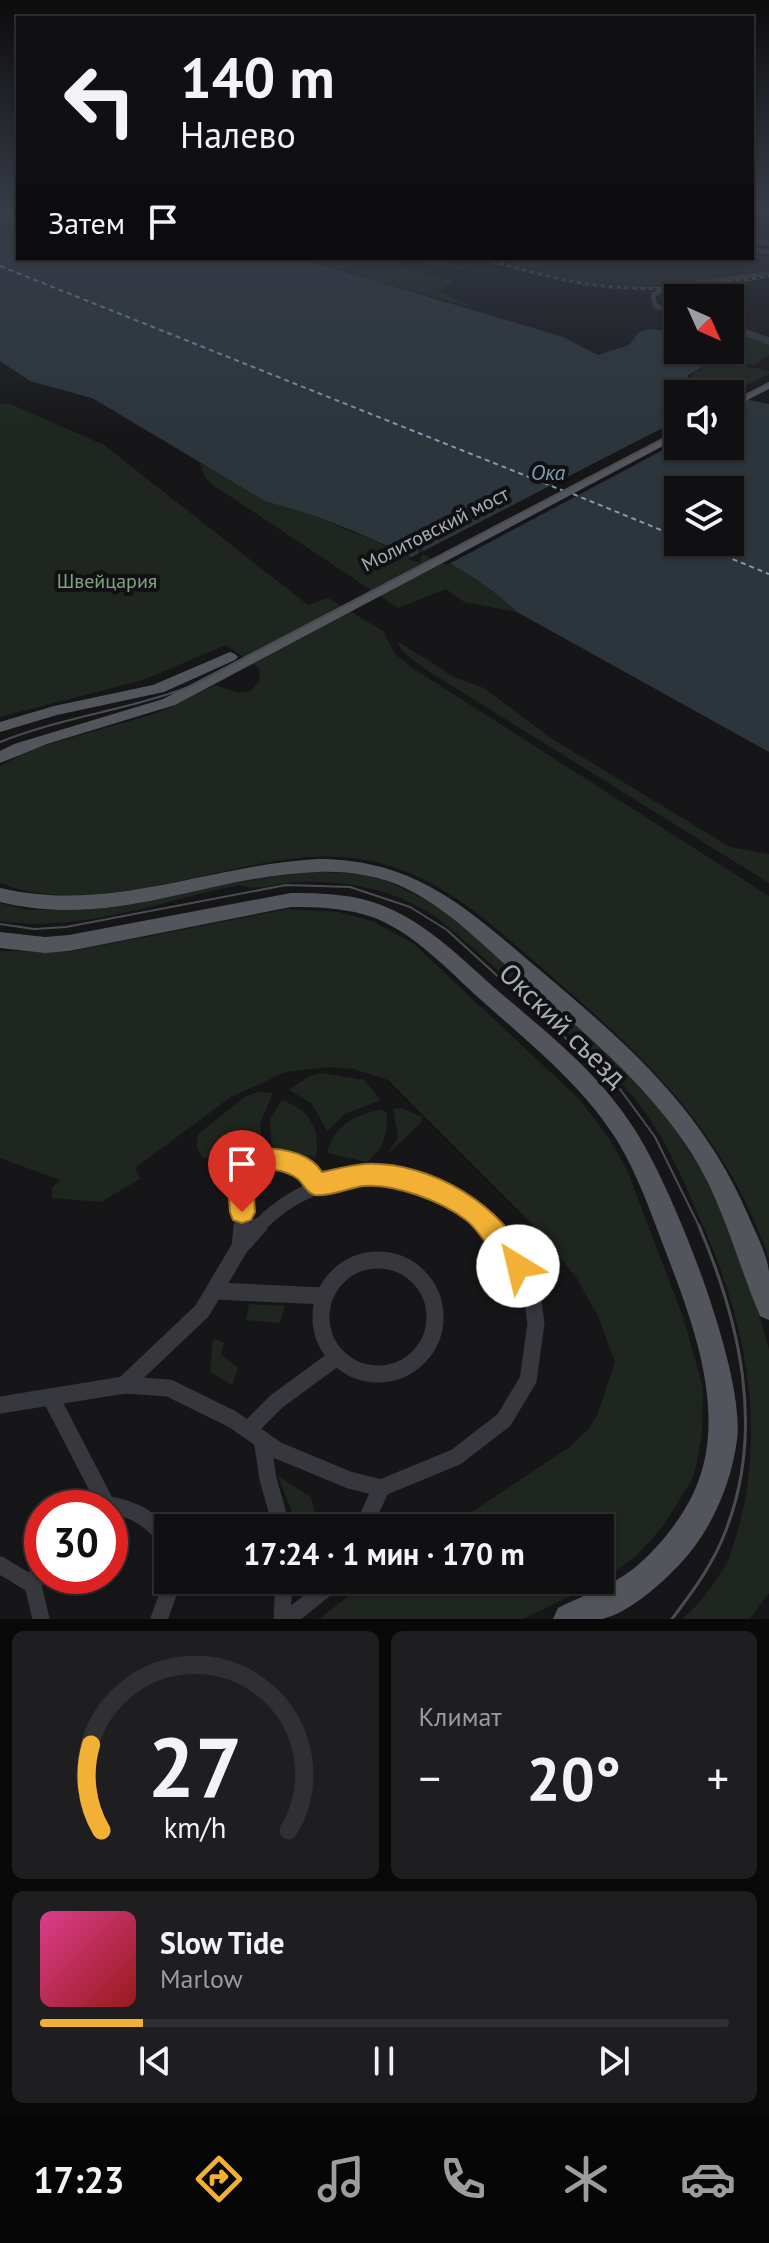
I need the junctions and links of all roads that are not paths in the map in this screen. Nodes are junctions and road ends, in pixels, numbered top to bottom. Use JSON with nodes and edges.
{"nodes":[{"id":1,"x":664,"y":289,"type":"edge"},
{"id":2,"x":664,"y":308,"type":"edge"},
{"id":3,"x":744,"y":332,"type":"edge"},
{"id":4,"x":769,"y":341,"type":"edge"},
{"id":5,"x":769,"y":378,"type":"edge"},
{"id":6,"x":769,"y":385,"type":"edge"},
{"id":7,"x":744,"y":391,"type":"edge"},
{"id":8,"x":744,"y":398,"type":"edge"},
{"id":9,"x":664,"y":432,"type":"edge"},
{"id":10,"x":664,"y":440,"type":"edge"},
{"id":11,"x":216,"y":671,"type":"junction"},
{"id":12,"x":0,"y":727,"type":"edge"},
{"id":13,"x":0,"y":758,"type":"edge"},
{"id":14,"x":0,"y":895,"type":"edge"},
{"id":15,"x":0,"y":940,"type":"edge"},
{"id":16,"x":316,"y":1184,"type":"junction"},
{"id":17,"x":240,"y":1247,"type":"junction"},
{"id":18,"x":215,"y":1291,"type":"junction"},
{"id":19,"x":324,"y":1296,"type":"junction"},
{"id":20,"x":769,"y":1307,"type":"edge"},
{"id":21,"x":337,"y":1357,"type":"junction"},
{"id":22,"x":124,"y":1385,"type":"junction"},
{"id":23,"x":51,"y":1398,"type":"junction"},
{"id":24,"x":0,"y":1405,"type":"edge"},
{"id":25,"x":255,"y":1434,"type":"junction"},
{"id":26,"x":381,"y":1488,"type":"junction"},
{"id":27,"x":94,"y":1490,"type":"edge"},
{"id":28,"x":128,"y":1508,"type":"edge"},
{"id":29,"x":278,"y":1514,"type":"edge"},
{"id":30,"x":369,"y":1514,"type":"edge"},
{"id":31,"x":154,"y":1522,"type":"edge"},
{"id":32,"x":0,"y":1565,"type":"edge"},
{"id":33,"x":24,"y":1580,"type":"edge"},
{"id":34,"x":35,"y":1594,"type":"edge"},
{"id":35,"x":168,"y":1594,"type":"edge"},
{"id":36,"x":284,"y":1594,"type":"edge"},
{"id":37,"x":318,"y":1594,"type":"edge"},
{"id":38,"x":41,"y":1619,"type":"edge"},
{"id":39,"x":159,"y":1619,"type":"edge"},
{"id":40,"x":285,"y":1619,"type":"edge"},
{"id":41,"x":569,"y":1619,"type":"edge"}],
"edges":[{"from":1,"to":2,"type":"street"},
{"from":3,"to":4,"type":"street"},
{"from":5,"to":7,"type":"main road"},
{"from":6,"to":8,"type":"main road"},
{"from":9,"to":11,"type":"main road","name":"Молитовский мост"},
{"from":10,"to":11,"type":"main road","name":"Молитовский мост"},
{"from":11,"to":12,"type":"main road"},
{"from":11,"to":13,"type":"main road"},
{"from":14,"to":20,"type":"main road","name":"Окский съезд"},
{"from":15,"to":41,"type":"main road","name":"Окский съезд"},
{"from":16,"to":17,"type":"street"},
{"from":16,"to":17,"type":"street"},
{"from":16,"to":26,"type":"street"},
{"from":17,"to":18,"type":"street"},
{"from":18,"to":19,"type":"street"},
{"from":18,"to":22,"type":"street"},
{"from":19,"to":21,"type":"street"},
{"from":19,"to":21,"type":"street"},
{"from":21,"to":25,"type":"street"},
{"from":22,"to":23,"type":"street"},
{"from":22,"to":25,"type":"street"},
{"from":23,"to":24,"type":"street"},
{"from":23,"to":27,"type":"street"},
{"from":25,"to":26,"type":"street"},
{"from":25,"to":29,"type":"street"},
{"from":26,"to":30,"type":"street"},
{"from":28,"to":31,"type":"street"},
{"from":32,"to":33,"type":"street"},
{"from":34,"to":38,"type":"street"},
{"from":35,"to":39,"type":"street"},
{"from":36,"to":40,"type":"street"},
{"from":37,"to":40,"type":"street"}]}
